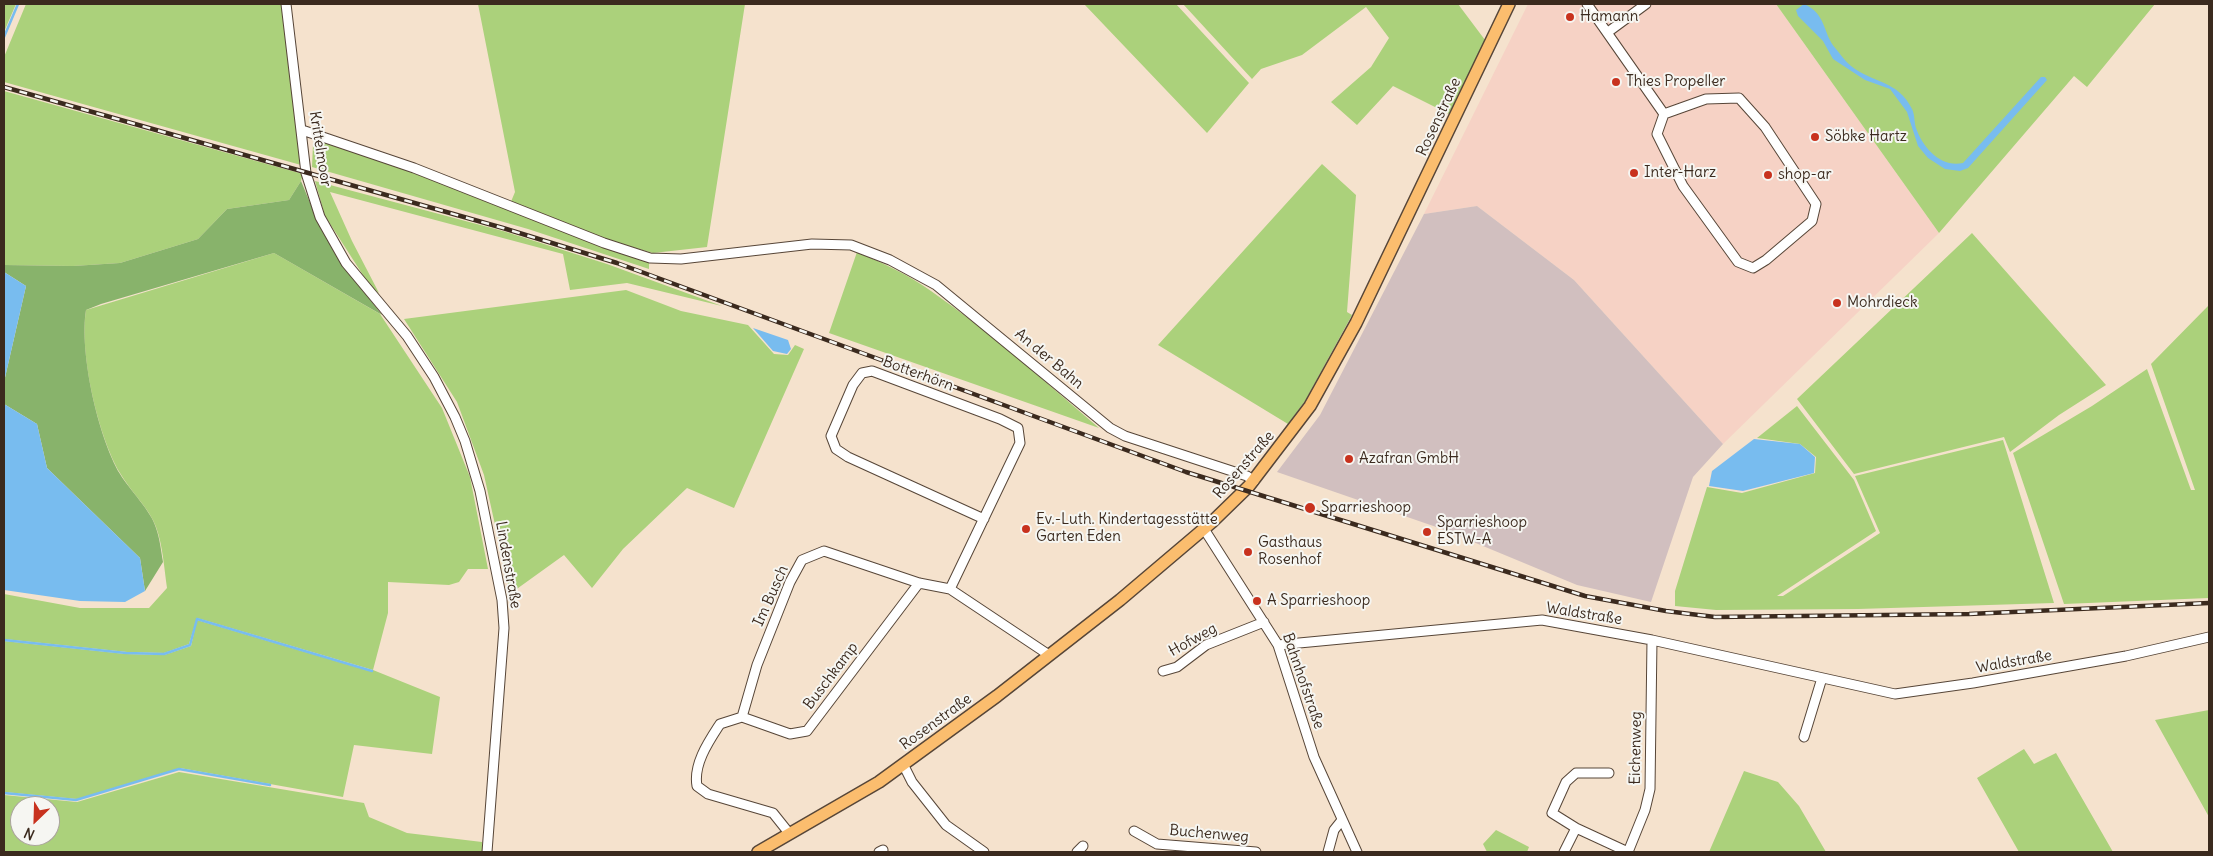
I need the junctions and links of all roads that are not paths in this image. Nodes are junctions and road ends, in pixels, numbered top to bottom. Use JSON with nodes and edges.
{"nodes":[{"id":1,"x":286,"y":4,"type":"edge"},
{"id":2,"x":1509,"y":4,"type":"edge"},
{"id":3,"x":1587,"y":4,"type":"edge"},
{"id":4,"x":1646,"y":4,"type":"edge"},
{"id":5,"x":1608,"y":32,"type":"junction"},
{"id":6,"x":1664,"y":114,"type":"junction"},
{"id":7,"x":302,"y":130,"type":"junction"},
{"id":8,"x":384,"y":308,"type":"joint"},
{"id":9,"x":1254,"y":481,"type":"junction"},
{"id":10,"x":984,"y":519,"type":"junction"},
{"id":11,"x":1204,"y":529,"type":"junction"},
{"id":12,"x":920,"y":583,"type":"junction"},
{"id":13,"x":950,"y":589,"type":"junction"},
{"id":14,"x":1264,"y":622,"type":"junction"},
{"id":15,"x":2209,"y":637,"type":"edge"},
{"id":16,"x":1652,"y":640,"type":"junction"},
{"id":17,"x":1278,"y":645,"type":"junction"},
{"id":18,"x":1049,"y":655,"type":"junction"},
{"id":19,"x":1163,"y":671,"type":"dead end"},
{"id":20,"x":1822,"y":678,"type":"junction"},
{"id":21,"x":742,"y":717,"type":"junction"},
{"id":22,"x":1804,"y":737,"type":"dead end"},
{"id":23,"x":903,"y":764,"type":"junction"},
{"id":24,"x":1609,"y":773,"type":"dead end"},
{"id":25,"x":1342,"y":820,"type":"junction"},
{"id":26,"x":1576,"y":828,"type":"junction"},
{"id":27,"x":1134,"y":832,"type":"dead end"},
{"id":28,"x":789,"y":833,"type":"junction"},
{"id":29,"x":487,"y":852,"type":"edge"},
{"id":30,"x":758,"y":852,"type":"edge"},
{"id":31,"x":984,"y":852,"type":"edge"},
{"id":32,"x":1256,"y":852,"type":"edge"},
{"id":33,"x":1328,"y":852,"type":"edge"},
{"id":34,"x":1357,"y":852,"type":"edge"},
{"id":35,"x":1564,"y":852,"type":"edge"},
{"id":36,"x":1628,"y":852,"type":"edge"}],
"edges":[{"from":1,"to":7,"type":"street","name":"Krittelmoor"},
{"from":2,"to":9,"type":"main road","name":"Rosenstraße"},
{"from":3,"to":5,"type":"street"},
{"from":4,"to":5,"type":"street"},
{"from":5,"to":6,"type":"street"},
{"from":6,"to":6,"type":"street"},
{"from":7,"to":8,"type":"street","name":"Krittelmoor"},
{"from":7,"to":9,"type":"street","name":"An der Bahn"},
{"from":8,"to":29,"type":"street","name":"Lindenstraße"},
{"from":9,"to":11,"type":"main road","name":"Rosenstraße"},
{"from":10,"to":10,"type":"street","name":"Botterhörn"},
{"from":10,"to":13,"type":"street","name":"Botterhörn"},
{"from":11,"to":14,"type":"street","name":"Bahnhofstraße"},
{"from":11,"to":18,"type":"main road","name":"Rosenstraße"},
{"from":12,"to":13,"type":"street","name":"Im Busch"},
{"from":12,"to":21,"type":"street","name":"Buschkamp"},
{"from":12,"to":21,"type":"street","name":"Im Busch"},
{"from":13,"to":18,"type":"street","name":"Im Busch"},
{"from":14,"to":17,"type":"street","name":"Bahnhofstraße"},
{"from":14,"to":19,"type":"street","name":"Hofweg"},
{"from":15,"to":20,"type":"street","name":"Waldstraße"},
{"from":16,"to":17,"type":"street","name":"Waldstraße"},
{"from":16,"to":20,"type":"street","name":"Waldstraße"},
{"from":16,"to":36,"type":"street","name":"Eichenweg"},
{"from":17,"to":25,"type":"street","name":"Bahnhofstraße"},
{"from":18,"to":23,"type":"main road","name":"Rosenstraße"},
{"from":20,"to":22,"type":"street"},
{"from":21,"to":28,"type":"street"},
{"from":23,"to":28,"type":"main road","name":"Rosenstraße"},
{"from":23,"to":31,"type":"street"},
{"from":24,"to":26,"type":"street"},
{"from":25,"to":33,"type":"street"},
{"from":25,"to":34,"type":"street","name":"Bahnhofstraße"},
{"from":26,"to":35,"type":"street"},
{"from":26,"to":36,"type":"street"},
{"from":27,"to":32,"type":"street","name":"Buchenweg"},
{"from":28,"to":30,"type":"main road","name":"Rosenstraße"}]}
